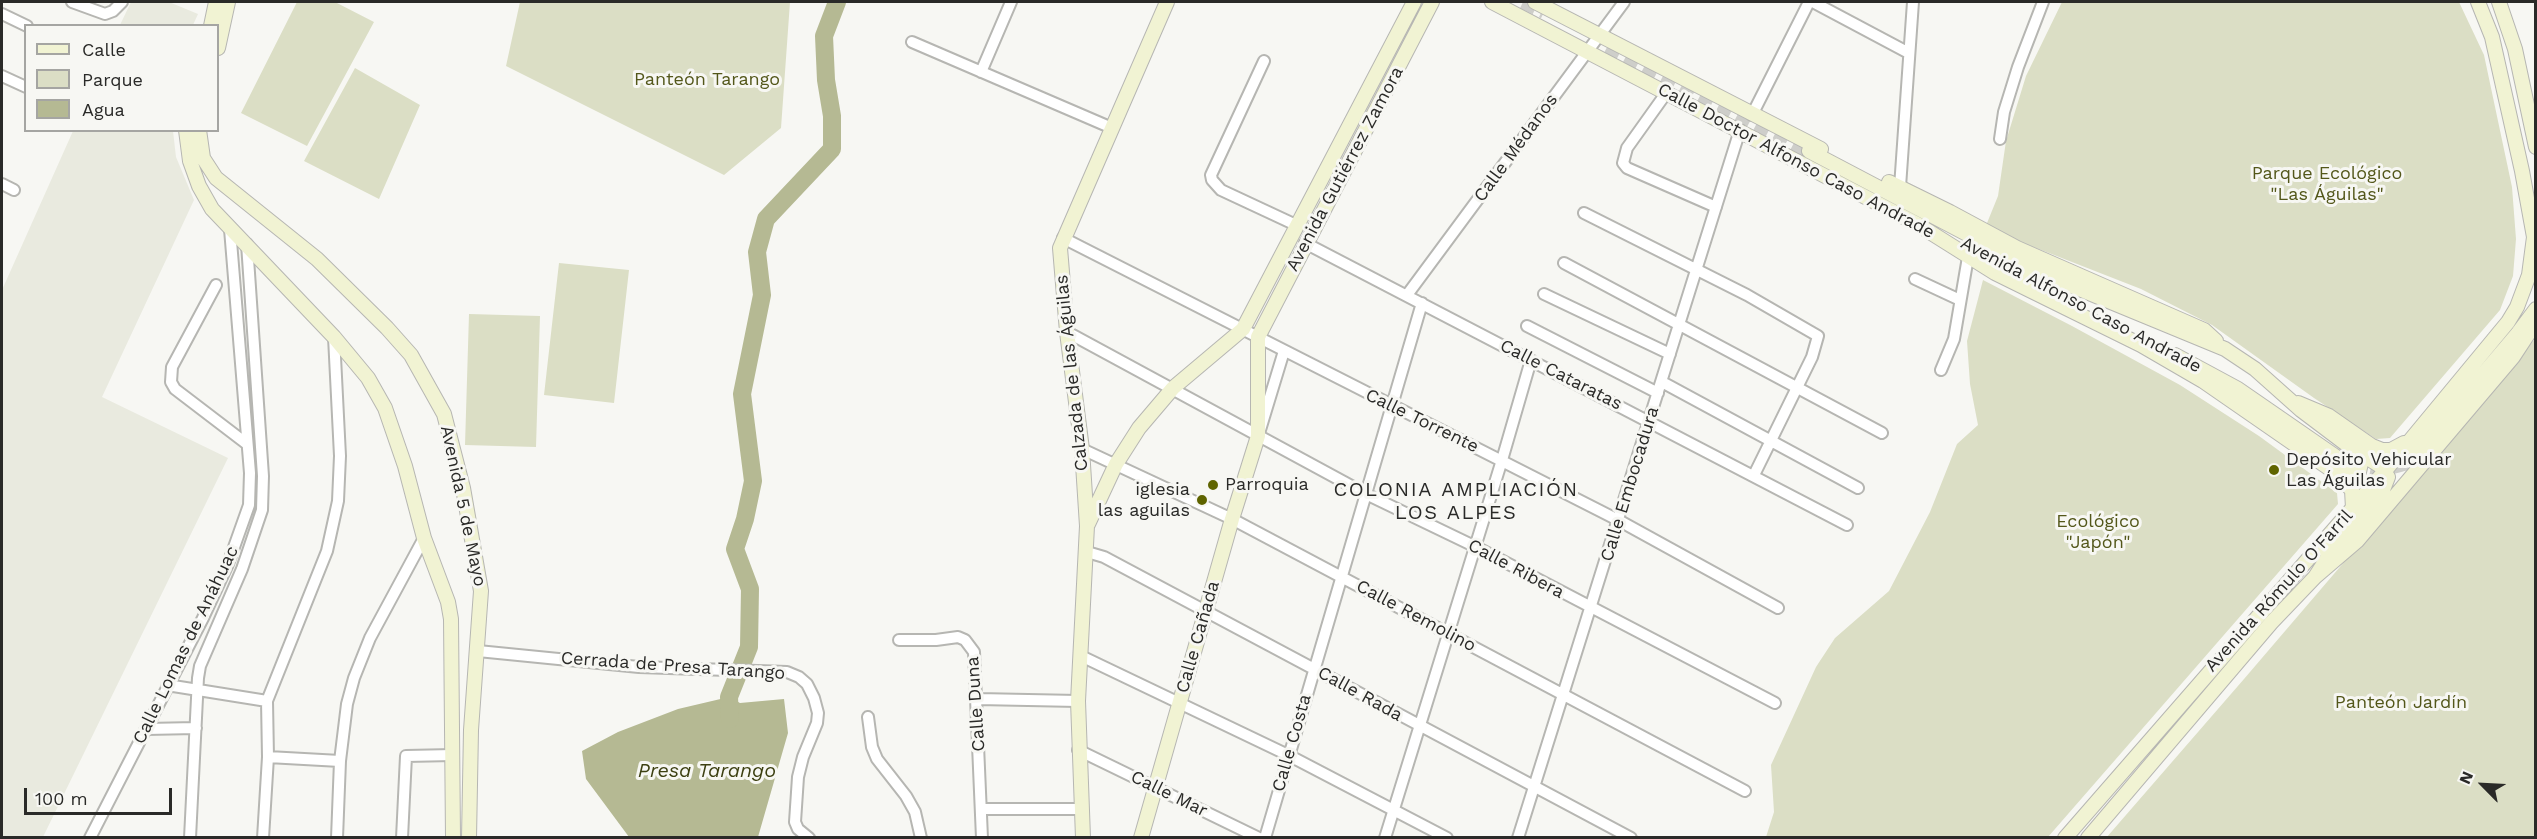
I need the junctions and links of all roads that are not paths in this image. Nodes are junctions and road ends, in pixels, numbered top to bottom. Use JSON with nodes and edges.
{"nodes":[{"id":1,"x":72,"y":2,"type":"edge"},
{"id":2,"x":122,"y":2,"type":"edge"},
{"id":3,"x":216,"y":2,"type":"edge"},
{"id":4,"x":228,"y":2,"type":"edge"},
{"id":5,"x":1011,"y":2,"type":"edge"},
{"id":6,"x":1414,"y":2,"type":"edge"},
{"id":7,"x":1432,"y":2,"type":"edge"},
{"id":8,"x":1492,"y":2,"type":"edge"},
{"id":9,"x":1534,"y":2,"type":"tunnel mouth"},
{"id":10,"x":1624,"y":2,"type":"edge"},
{"id":11,"x":1811,"y":2,"type":"edge"},
{"id":12,"x":1913,"y":2,"type":"edge"},
{"id":13,"x":2043,"y":2,"type":"edge"},
{"id":14,"x":2478,"y":2,"type":"edge"},
{"id":15,"x":2499,"y":2,"type":"edge"},
{"id":16,"x":1162,"y":3,"type":"edge"},
{"id":17,"x":2,"y":14,"type":"edge"},
{"id":18,"x":211,"y":24,"type":"edge"},
{"id":19,"x":24,"y":25,"type":"edge"},
{"id":20,"x":1599,"y":36,"type":"junction"},
{"id":21,"x":912,"y":42,"type":"dead end"},
{"id":22,"x":219,"y":43,"type":"edge"},
{"id":23,"x":1588,"y":50,"type":"junction"},
{"id":24,"x":1907,"y":52,"type":"junction"},
{"id":25,"x":1264,"y":61,"type":"dead end"},
{"id":26,"x":981,"y":72,"type":"junction"},
{"id":27,"x":2,"y":76,"type":"edge"},
{"id":28,"x":24,"y":86,"type":"edge"},
{"id":29,"x":1667,"y":92,"type":"junction"},
{"id":30,"x":1752,"y":115,"type":"junction"},
{"id":31,"x":1112,"y":128,"type":"junction"},
{"id":32,"x":1740,"y":130,"type":"junction"},
{"id":33,"x":186,"y":132,"type":"edge"},
{"id":34,"x":199,"y":132,"type":"edge"},
{"id":35,"x":2000,"y":140,"type":"dead end"},
{"id":36,"x":2535,"y":147,"type":"edge"},
{"id":37,"x":203,"y":158,"type":"junction"},
{"id":38,"x":2,"y":184,"type":"edge"},
{"id":39,"x":1316,"y":187,"type":"junction"},
{"id":40,"x":1900,"y":187,"type":"junction"},
{"id":41,"x":14,"y":190,"type":"dead end"},
{"id":42,"x":1332,"y":195,"type":"junction"},
{"id":43,"x":1716,"y":207,"type":"junction"},
{"id":44,"x":1584,"y":213,"type":"dead end"},
{"id":45,"x":1296,"y":225,"type":"junction"},
{"id":46,"x":230,"y":229,"type":"junction"},
{"id":47,"x":1063,"y":238,"type":"junction"},
{"id":48,"x":1305,"y":243,"type":"junction"},
{"id":49,"x":247,"y":244,"type":"junction"},
{"id":50,"x":1968,"y":257,"type":"junction"},
{"id":51,"x":1564,"y":263,"type":"dead end"},
{"id":52,"x":1696,"y":270,"type":"junction"},
{"id":53,"x":1915,"y":279,"type":"dead end"},
{"id":54,"x":216,"y":285,"type":"dead end"},
{"id":55,"x":1544,"y":294,"type":"dead end"},
{"id":56,"x":1407,"y":295,"type":"junction"},
{"id":57,"x":1960,"y":300,"type":"junction"},
{"id":58,"x":1422,"y":303,"type":"junction"},
{"id":59,"x":2535,"y":309,"type":"edge"},
{"id":60,"x":2535,"y":322,"type":"edge"},
{"id":61,"x":1680,"y":324,"type":"junction"},
{"id":62,"x":2107,"y":324,"type":"junction"},
{"id":63,"x":1527,"y":326,"type":"dead end"},
{"id":64,"x":1243,"y":329,"type":"junction"},
{"id":65,"x":1067,"y":332,"type":"junction"},
{"id":66,"x":2132,"y":332,"type":"junction"},
{"id":67,"x":334,"y":337,"type":"junction"},
{"id":68,"x":1258,"y":337,"type":"junction"},
{"id":69,"x":2141,"y":345,"type":"junction"},
{"id":70,"x":2225,"y":349,"type":"junction"},
{"id":71,"x":1284,"y":351,"type":"junction"},
{"id":72,"x":1670,"y":354,"type":"junction"},
{"id":73,"x":1531,"y":360,"type":"junction"},
{"id":74,"x":1941,"y":370,"type":"dead end"},
{"id":75,"x":1797,"y":386,"type":"junction"},
{"id":76,"x":1660,"y":387,"type":"junction"},
{"id":77,"x":1173,"y":388,"type":"junction"},
{"id":78,"x":2291,"y":401,"type":"junction"},
{"id":79,"x":1390,"y":406,"type":"junction"},
{"id":80,"x":1650,"y":420,"type":"junction"},
{"id":81,"x":1882,"y":433,"type":"dead end"},
{"id":82,"x":1258,"y":436,"type":"junction"},
{"id":83,"x":2411,"y":438,"type":"junction"},
{"id":84,"x":1769,"y":441,"type":"junction"},
{"id":85,"x":247,"y":444,"type":"junction"},
{"id":86,"x":2350,"y":447,"type":"junction"},
{"id":87,"x":1082,"y":449,"type":"junction"},
{"id":88,"x":2416,"y":453,"type":"tunnel mouth"},
{"id":89,"x":1502,"y":460,"type":"junction"},
{"id":90,"x":1116,"y":464,"type":"junction"},
{"id":91,"x":2348,"y":465,"type":"tunnel mouth"},
{"id":92,"x":2333,"y":471,"type":"junction"},
{"id":93,"x":2384,"y":472,"type":"junction"},
{"id":94,"x":1754,"y":475,"type":"junction"},
{"id":95,"x":1858,"y":488,"type":"dead end"},
{"id":96,"x":1366,"y":494,"type":"junction"},
{"id":97,"x":2353,"y":508,"type":"junction"},
{"id":98,"x":1232,"y":519,"type":"junction"},
{"id":99,"x":1618,"y":520,"type":"junction"},
{"id":100,"x":1847,"y":525,"type":"dead end"},
{"id":101,"x":1087,"y":526,"type":"junction"},
{"id":102,"x":424,"y":538,"type":"junction"},
{"id":103,"x":1476,"y":547,"type":"junction"},
{"id":104,"x":1087,"y":552,"type":"junction"},
{"id":105,"x":1342,"y":576,"type":"junction"},
{"id":106,"x":2315,"y":577,"type":"junction"},
{"id":107,"x":1590,"y":608,"type":"junction"},
{"id":108,"x":1778,"y":608,"type":"dead end"},
{"id":109,"x":2260,"y":611,"type":"junction"},
{"id":110,"x":1206,"y":612,"type":"junction"},
{"id":111,"x":2271,"y":623,"type":"junction"},
{"id":112,"x":1449,"y":634,"type":"junction"},
{"id":113,"x":899,"y":640,"type":"dead end"},
{"id":114,"x":478,"y":651,"type":"junction"},
{"id":115,"x":1081,"y":656,"type":"junction"},
{"id":116,"x":1314,"y":669,"type":"junction"},
{"id":117,"x":167,"y":685,"type":"junction"},
{"id":118,"x":198,"y":691,"type":"junction"},
{"id":119,"x":1564,"y":696,"type":"junction"},
{"id":120,"x":978,"y":699,"type":"junction"},
{"id":121,"x":267,"y":701,"type":"junction"},
{"id":122,"x":1078,"y":701,"type":"junction"},
{"id":123,"x":1179,"y":702,"type":"junction"},
{"id":124,"x":1775,"y":704,"type":"dead end"},
{"id":125,"x":868,"y":717,"type":"dead end"},
{"id":126,"x":1420,"y":726,"type":"junction"},
{"id":127,"x":196,"y":728,"type":"junction"},
{"id":128,"x":147,"y":729,"type":"junction"},
{"id":129,"x":1078,"y":750,"type":"junction"},
{"id":130,"x":1288,"y":755,"type":"junction"},
{"id":131,"x":453,"y":756,"type":"junction"},
{"id":132,"x":268,"y":757,"type":"junction"},
{"id":133,"x":340,"y":761,"type":"junction"},
{"id":134,"x":1534,"y":786,"type":"junction"},
{"id":135,"x":1155,"y":788,"type":"junction"},
{"id":136,"x":1745,"y":791,"type":"dead end"},
{"id":137,"x":981,"y":809,"type":"junction"},
{"id":138,"x":1081,"y":809,"type":"junction"},
{"id":139,"x":1394,"y":809,"type":"junction"},
{"id":140,"x":90,"y":837,"type":"edge"},
{"id":141,"x":190,"y":837,"type":"edge"},
{"id":142,"x":263,"y":837,"type":"edge"},
{"id":143,"x":337,"y":837,"type":"edge"},
{"id":144,"x":402,"y":837,"type":"edge"},
{"id":145,"x":453,"y":837,"type":"edge"},
{"id":146,"x":469,"y":837,"type":"edge"},
{"id":147,"x":809,"y":837,"type":"edge"},
{"id":148,"x":921,"y":837,"type":"edge"},
{"id":149,"x":982,"y":837,"type":"edge"},
{"id":150,"x":1083,"y":837,"type":"edge"},
{"id":151,"x":1141,"y":837,"type":"edge"},
{"id":152,"x":1259,"y":837,"type":"edge"},
{"id":153,"x":1265,"y":837,"type":"edge"},
{"id":154,"x":1385,"y":837,"type":"edge"},
{"id":155,"x":1447,"y":837,"type":"edge"},
{"id":156,"x":1518,"y":837,"type":"edge"},
{"id":157,"x":1631,"y":837,"type":"edge"},
{"id":158,"x":2064,"y":837,"type":"edge"},
{"id":159,"x":2088,"y":837,"type":"edge"}],
"edges":[{"from":1,"to":2,"type":"street"},
{"from":3,"to":18,"type":"main road"},
{"from":4,"to":22,"type":"main road"},
{"from":5,"to":26,"type":"street"},
{"from":6,"to":39,"type":"main road","name":"Avenida Gutiérrez Zamora"},
{"from":7,"to":42,"type":"main road","name":"Avenida Gutiérrez Zamora"},
{"from":8,"to":23,"type":"main road","name":"Calle Doctor Alfonso Caso Andrade"},
{"from":9,"to":20,"type":"main road","name":"Calle Doctor Alfonso Caso Andrade"},
{"from":10,"to":20,"type":"street","name":"Calle Médanos"},
{"from":11,"to":24,"type":"street"},
{"from":11,"to":30,"type":"street"},
{"from":12,"to":24,"type":"street"},
{"from":13,"to":35,"type":"street"},
{"from":14,"to":83,"type":"main road","name":"Avenida Rómulo O'Farril"},
{"from":15,"to":36,"type":"main road"},
{"from":16,"to":31,"type":"main road","name":"Calzada de las Águilas"},
{"from":17,"to":19,"type":"street"},
{"from":20,"to":23,"type":"street","name":"Calle Médanos"},
{"from":20,"to":30,"type":"main road","name":"Calle Doctor Alfonso Caso Andrade"},
{"from":21,"to":26,"type":"street"},
{"from":23,"to":29,"type":"main road","name":"Calle Doctor Alfonso Caso Andrade"},
{"from":23,"to":56,"type":"street","name":"Calle Médanos"},
{"from":24,"to":40,"type":"street"},
{"from":25,"to":45,"type":"street"},
{"from":26,"to":31,"type":"street"},
{"from":27,"to":28,"type":"street"},
{"from":29,"to":32,"type":"main road","name":"Calle Doctor Alfonso Caso Andrade"},
{"from":29,"to":43,"type":"street"},
{"from":30,"to":40,"type":"main road","name":"Calle Doctor Alfonso Caso Andrade"},
{"from":31,"to":47,"type":"main road","name":"Calzada de las Águilas"},
{"from":32,"to":43,"type":"street","name":"Calle Embocadura"},
{"from":32,"to":50,"type":"main road","name":"Calle Doctor Alfonso Caso Andrade"},
{"from":33,"to":46,"type":"main road","name":"Avenida 5 de Mayo"},
{"from":34,"to":37,"type":"main road","name":"Avenida 5 de Mayo"},
{"from":37,"to":49,"type":"main road"},
{"from":37,"to":114,"type":"main road","name":"Avenida 5 de Mayo"},
{"from":38,"to":41,"type":"street"},
{"from":39,"to":42,"type":"main road"},
{"from":39,"to":45,"type":"main road","name":"Avenida Gutiérrez Zamora"},
{"from":40,"to":70,"type":"main road","name":"Calle Doctor Alfonso Caso Andrade"},
{"from":42,"to":48,"type":"main road","name":"Avenida Gutiérrez Zamora"},
{"from":43,"to":52,"type":"street","name":"Calle Embocadura"},
{"from":44,"to":52,"type":"street"},
{"from":45,"to":64,"type":"main road","name":"Avenida Gutiérrez Zamora"},
{"from":46,"to":49,"type":"main road","name":"Avenida 5 de Mayo"},
{"from":46,"to":85,"type":"street","name":"Calle Lomas de Anáhuac"},
{"from":47,"to":64,"type":"street","name":"Calle Torrente"},
{"from":47,"to":65,"type":"main road","name":"Calzada de las Águilas"},
{"from":48,"to":56,"type":"street","name":"Calle Cataratas"},
{"from":48,"to":68,"type":"main road","name":"Avenida Gutiérrez Zamora"},
{"from":49,"to":67,"type":"main road","name":"Avenida 5 de Mayo"},
{"from":49,"to":118,"type":"street","name":"Calle Lomas de Anáhuac"},
{"from":50,"to":57,"type":"street"},
{"from":50,"to":62,"type":"main road","name":"Calle Doctor Alfonso Caso Andrade"},
{"from":51,"to":61,"type":"street"},
{"from":52,"to":61,"type":"street","name":"Calle Embocadura"},
{"from":52,"to":75,"type":"street"},
{"from":53,"to":57,"type":"street"},
{"from":54,"to":85,"type":"street"},
{"from":55,"to":72,"type":"street"},
{"from":56,"to":58,"type":"street","name":"Calle Cataratas"},
{"from":57,"to":74,"type":"street"},
{"from":58,"to":73,"type":"street","name":"Calle Cataratas"},
{"from":58,"to":79,"type":"street","name":"Calle Costa"},
{"from":59,"to":88,"type":"main road"},
{"from":60,"to":106,"type":"main road","name":"Avenida Rómulo O'Farril"},
{"from":61,"to":72,"type":"street","name":"Calle Embocadura"},
{"from":61,"to":75,"type":"street"},
{"from":62,"to":66,"type":"main road","name":"Avenida Alfonso Caso Andrade"},
{"from":62,"to":69,"type":"main road","name":"Calle Doctor Alfonso Caso Andrade"},
{"from":62,"to":70,"type":"main road","name":"Avenida Alfonso Caso Andrade"},
{"from":63,"to":76,"type":"street"},
{"from":64,"to":68,"type":"street","name":"Calle Torrente"},
{"from":64,"to":77,"type":"main road"},
{"from":65,"to":77,"type":"street","name":"Calle Ribera"},
{"from":65,"to":87,"type":"main road","name":"Calzada de las Águilas"},
{"from":66,"to":69,"type":"main road"},
{"from":66,"to":91,"type":"main road","name":"Avenida Alfonso Caso Andrade"},
{"from":67,"to":102,"type":"main road","name":"Avenida 5 de Mayo"},
{"from":67,"to":121,"type":"street"},
{"from":68,"to":71,"type":"street","name":"Calle Torrente"},
{"from":68,"to":82,"type":"main road","name":"Calle Cañada"},
{"from":69,"to":92,"type":"main road","name":"Calle Doctor Alfonso Caso Andrade"},
{"from":70,"to":78,"type":"main road","name":"Avenida Alfonso Caso Andrade"},
{"from":71,"to":79,"type":"street","name":"Calle Torrente"},
{"from":71,"to":82,"type":"street","name":"Calle Cañada"},
{"from":72,"to":76,"type":"street","name":"Calle Embocadura"},
{"from":73,"to":80,"type":"street","name":"Calle Cataratas"},
{"from":73,"to":89,"type":"street"},
{"from":75,"to":81,"type":"street"},
{"from":75,"to":84,"type":"street"},
{"from":76,"to":80,"type":"street","name":"Calle Embocadura"},
{"from":76,"to":84,"type":"street"},
{"from":77,"to":82,"type":"street","name":"Calle Ribera"},
{"from":77,"to":90,"type":"main road"},
{"from":78,"to":83,"type":"main road"},
{"from":78,"to":86,"type":"main road","name":"Avenida Alfonso Caso Andrade"},
{"from":79,"to":89,"type":"street","name":"Calle Torrente"},
{"from":79,"to":96,"type":"street","name":"Calle Costa"},
{"from":80,"to":94,"type":"street","name":"Calle Cataratas"},
{"from":80,"to":99,"type":"street","name":"Calle Embocadura"},
{"from":82,"to":96,"type":"street","name":"Calle Ribera"},
{"from":82,"to":98,"type":"main road","name":"Calle Cañada"},
{"from":83,"to":93,"type":"main road","name":"Avenida Rómulo O'Farril"},
{"from":84,"to":94,"type":"street"},
{"from":84,"to":95,"type":"street"},
{"from":85,"to":117,"type":"street","name":"Calle Lomas de Anáhuac"},
{"from":86,"to":92,"type":"main road"},
{"from":86,"to":93,"type":"main road","name":"Avenida Alfonso Caso Andrade"},
{"from":87,"to":90,"type":"street","name":"Calle Remolino"},
{"from":87,"to":101,"type":"main road","name":"Calzada de las Águilas"},
{"from":89,"to":99,"type":"street","name":"Calle Torrente"},
{"from":89,"to":103,"type":"street"},
{"from":90,"to":98,"type":"street","name":"Calle Remolino"},
{"from":90,"to":101,"type":"main road"},
{"from":92,"to":97,"type":"main road","name":"Calle Doctor Alfonso Caso Andrade"},
{"from":93,"to":97,"type":"main road","name":"Avenida Rómulo O'Farril"},
{"from":93,"to":106,"type":"main road"},
{"from":94,"to":100,"type":"street","name":"Calle Cataratas"},
{"from":96,"to":103,"type":"street","name":"Calle Ribera"},
{"from":96,"to":105,"type":"street","name":"Calle Costa"},
{"from":97,"to":109,"type":"main road","name":"Avenida Rómulo O'Farril"},
{"from":98,"to":105,"type":"street","name":"Calle Remolino"},
{"from":98,"to":110,"type":"main road","name":"Calle Cañada"},
{"from":99,"to":107,"type":"street","name":"Calle Embocadura"},
{"from":99,"to":108,"type":"street","name":"Calle Torrente"},
{"from":101,"to":104,"type":"main road","name":"Calzada de las Águilas"},
{"from":102,"to":131,"type":"main road","name":"Avenida 5 de Mayo"},
{"from":102,"to":133,"type":"street"},
{"from":103,"to":107,"type":"street","name":"Calle Ribera"},
{"from":103,"to":112,"type":"street"},
{"from":104,"to":110,"type":"street","name":"Calle Rada"},
{"from":104,"to":115,"type":"main road","name":"Calzada de las Águilas"},
{"from":105,"to":112,"type":"street","name":"Calle Remolino"},
{"from":105,"to":116,"type":"street","name":"Calle Costa"},
{"from":106,"to":111,"type":"main road","name":"Avenida Rómulo O'Farril"},
{"from":107,"to":119,"type":"street","name":"Calle Embocadura"},
{"from":107,"to":124,"type":"street","name":"Calle Ribera"},
{"from":109,"to":111,"type":"main road"},
{"from":109,"to":158,"type":"main road","name":"Avenida Rómulo O'Farril"},
{"from":110,"to":116,"type":"street","name":"Calle Rada"},
{"from":110,"to":123,"type":"main road","name":"Calle Cañada"},
{"from":111,"to":159,"type":"main road","name":"Avenida Rómulo O'Farril"},
{"from":112,"to":119,"type":"street","name":"Calle Remolino"},
{"from":112,"to":126,"type":"street"},
{"from":113,"to":120,"type":"street","name":"Calle Duna"},
{"from":114,"to":146,"type":"main road","name":"Avenida 5 de Mayo"},
{"from":114,"to":147,"type":"street","name":"Cerrada de Presa Tarango"},
{"from":115,"to":122,"type":"main road","name":"Calzada de las Águilas"},
{"from":115,"to":123,"type":"street"},
{"from":116,"to":126,"type":"street","name":"Calle Rada"},
{"from":116,"to":130,"type":"street","name":"Calle Costa"},
{"from":117,"to":118,"type":"street"},
{"from":117,"to":128,"type":"street","name":"Calle Lomas de Anáhuac"},
{"from":118,"to":121,"type":"street"},
{"from":118,"to":127,"type":"street","name":"Calle Lomas de Anáhuac"},
{"from":119,"to":134,"type":"street","name":"Calle Embocadura"},
{"from":119,"to":136,"type":"street","name":"Calle Remolino"},
{"from":120,"to":122,"type":"street"},
{"from":120,"to":137,"type":"street","name":"Calle Duna"},
{"from":121,"to":132,"type":"street"},
{"from":122,"to":129,"type":"main road","name":"Calzada de las Águilas"},
{"from":123,"to":130,"type":"street"},
{"from":123,"to":135,"type":"main road","name":"Calle Cañada"},
{"from":125,"to":148,"type":"street"},
{"from":126,"to":134,"type":"street","name":"Calle Rada"},
{"from":126,"to":139,"type":"street"},
{"from":127,"to":128,"type":"street"},
{"from":127,"to":141,"type":"street","name":"Calle Lomas de Anáhuac"},
{"from":128,"to":140,"type":"street","name":"Calle Lomas de Anáhuac"},
{"from":129,"to":135,"type":"street","name":"Calle Mar"},
{"from":129,"to":138,"type":"main road","name":"Calzada de las Águilas"},
{"from":130,"to":139,"type":"street"},
{"from":130,"to":153,"type":"street","name":"Calle Costa"},
{"from":131,"to":144,"type":"street"},
{"from":131,"to":145,"type":"main road","name":"Avenida 5 de Mayo"},
{"from":132,"to":133,"type":"street"},
{"from":132,"to":142,"type":"street"},
{"from":133,"to":143,"type":"street"},
{"from":134,"to":156,"type":"street","name":"Calle Embocadura"},
{"from":134,"to":157,"type":"street","name":"Calle Rada"},
{"from":135,"to":151,"type":"main road","name":"Calle Cañada"},
{"from":135,"to":152,"type":"street","name":"Calle Mar"},
{"from":137,"to":138,"type":"street"},
{"from":137,"to":149,"type":"street","name":"Calle Duna"},
{"from":138,"to":150,"type":"main road","name":"Calzada de las Águilas"},
{"from":139,"to":154,"type":"street"},
{"from":139,"to":155,"type":"street"}]}
